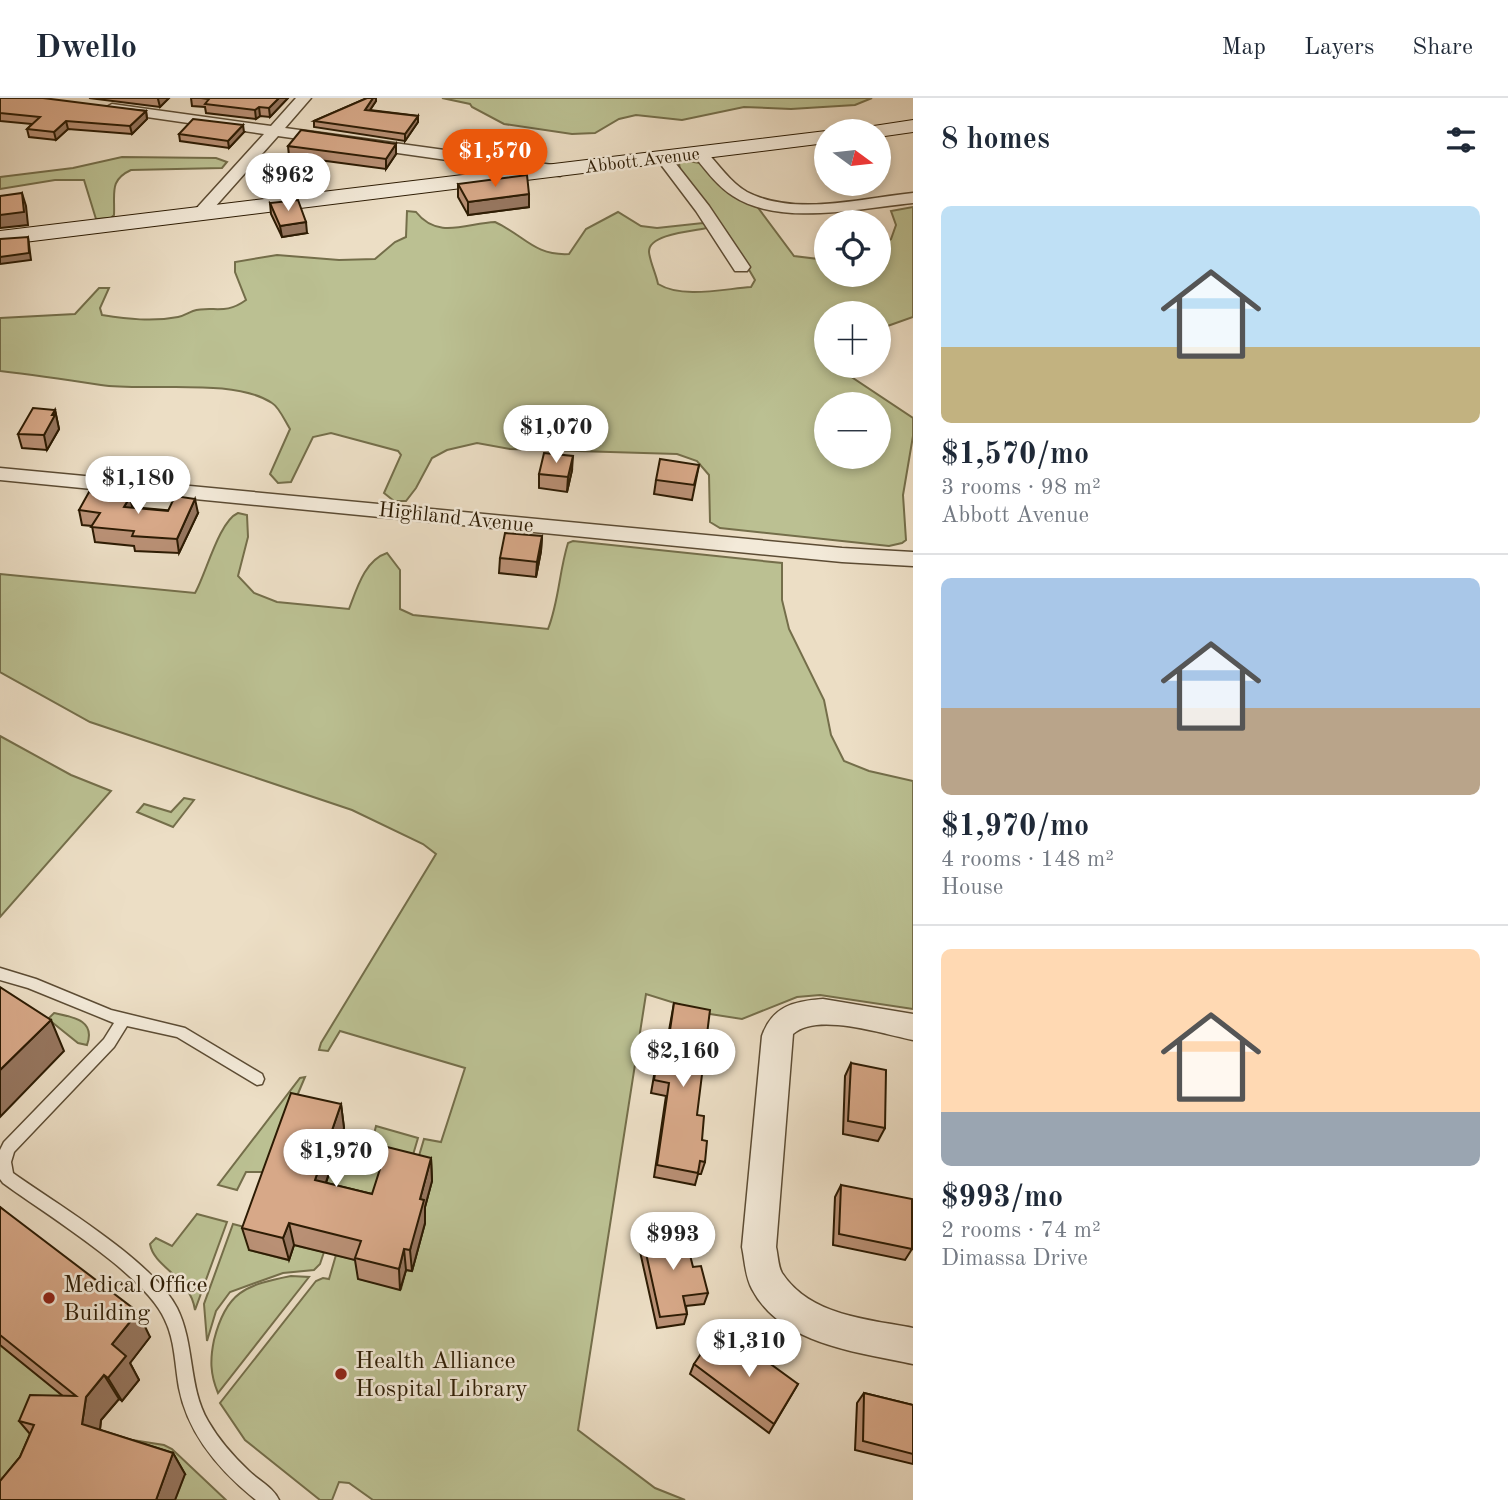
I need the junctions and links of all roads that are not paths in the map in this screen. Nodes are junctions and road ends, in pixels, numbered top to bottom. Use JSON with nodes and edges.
{"nodes":[{"id":1,"x":304,"y":98,"type":"edge"},
{"id":2,"x":101,"y":107,"type":"edge"},
{"id":3,"x":913,"y":126,"type":"edge"},
{"id":4,"x":276,"y":129,"type":"junction"},
{"id":5,"x":891,"y":129,"type":"edge"},
{"id":6,"x":814,"y":139,"type":"edge"},
{"id":7,"x":700,"y":153,"type":"junction"},
{"id":8,"x":664,"y":158,"type":"junction"},
{"id":9,"x":560,"y":171,"type":"junction"},
{"id":10,"x":913,"y":198,"type":"edge"},
{"id":11,"x":201,"y":214,"type":"junction"},
{"id":12,"x":0,"y":239,"type":"edge"},
{"id":13,"x":741,"y":267,"type":"dead end"},
{"id":14,"x":0,"y":474,"type":"edge"},
{"id":15,"x":913,"y":559,"type":"edge"},
{"id":16,"x":0,"y":974,"type":"edge"},
{"id":17,"x":123,"y":1020,"type":"junction"},
{"id":18,"x":913,"y":1027,"type":"edge"},
{"id":19,"x":257,"y":1079,"type":"dead end"},
{"id":20,"x":913,"y":1346,"type":"edge"},
{"id":21,"x":270,"y":1500,"type":"edge"}],
"edges":[{"from":1,"to":4,"type":"street"},
{"from":2,"to":4,"type":"street"},
{"from":3,"to":5,"type":"street"},
{"from":4,"to":9,"type":"street"},
{"from":4,"to":11,"type":"street"},
{"from":6,"to":7,"type":"street","name":"Abbott Avenue"},
{"from":7,"to":8,"type":"street","name":"Abbott Avenue"},
{"from":7,"to":10,"type":"street"},
{"from":8,"to":9,"type":"street","name":"Abbott Avenue"},
{"from":8,"to":13,"type":"street"},
{"from":9,"to":11,"type":"street","name":"Abbott Avenue"},
{"from":11,"to":12,"type":"street","name":"Abbott Avenue"},
{"from":14,"to":15,"type":"street","name":"Highland Avenue"},
{"from":16,"to":17,"type":"lane"},
{"from":17,"to":19,"type":"lane"},
{"from":17,"to":21,"type":"lane"},
{"from":18,"to":20,"type":"street"}]}
